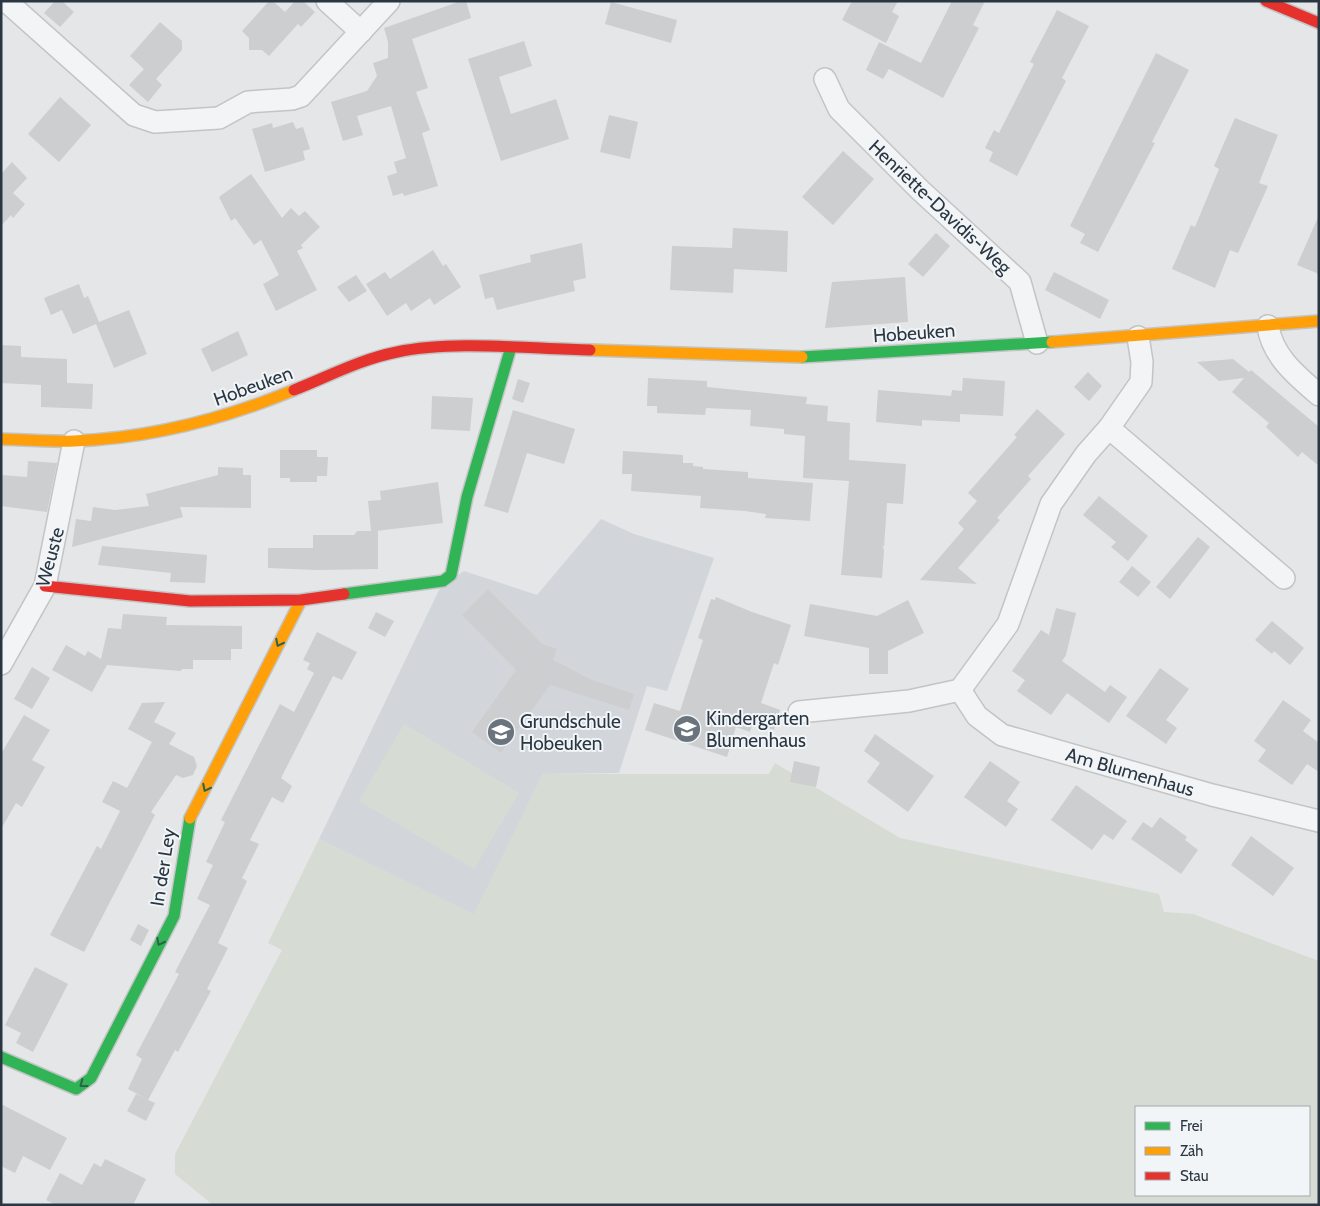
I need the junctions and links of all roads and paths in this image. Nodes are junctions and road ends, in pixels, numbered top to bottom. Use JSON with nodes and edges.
{"nodes":[{"id":1,"x":6,"y":1,"type":"edge"},
{"id":2,"x":327,"y":1,"type":"edge"},
{"id":3,"x":389,"y":1,"type":"edge"},
{"id":4,"x":1266,"y":1,"type":"edge"},
{"id":5,"x":1319,"y":23,"type":"edge"},
{"id":6,"x":361,"y":32,"type":"junction"},
{"id":7,"x":825,"y":79,"type":"dead end"},
{"id":8,"x":1319,"y":321,"type":"edge"},
{"id":9,"x":1268,"y":326,"type":"junction"},
{"id":10,"x":1138,"y":337,"type":"junction"},
{"id":11,"x":1037,"y":343,"type":"junction"},
{"id":12,"x":511,"y":347,"type":"junction"},
{"id":13,"x":1319,"y":395,"type":"edge"},
{"id":14,"x":1110,"y":428,"type":"junction"},
{"id":15,"x":1,"y":439,"type":"edge"},
{"id":16,"x":74,"y":441,"type":"junction"},
{"id":17,"x":1284,"y":578,"type":"dead end"},
{"id":18,"x":45,"y":586,"type":"junction"},
{"id":19,"x":301,"y":600,"type":"junction"},
{"id":20,"x":1,"y":664,"type":"edge"},
{"id":21,"x":960,"y":690,"type":"junction"},
{"id":22,"x":799,"y":712,"type":"dead end"},
{"id":23,"x":1319,"y":821,"type":"edge"},
{"id":24,"x":1,"y":1057,"type":"edge"}],
"edges":[{"from":1,"to":6,"type":"street"},
{"from":2,"to":6,"type":"street"},
{"from":3,"to":6,"type":"street"},
{"from":4,"to":5,"type":"street"},
{"from":7,"to":11,"type":"street","name":"Henriette-Davidis-Weg"},
{"from":8,"to":9,"type":"street","name":"Hobeuken"},
{"from":9,"to":10,"type":"street","name":"Hobeuken"},
{"from":9,"to":13,"type":"street"},
{"from":10,"to":11,"type":"street","name":"Hobeuken"},
{"from":10,"to":14,"type":"street"},
{"from":11,"to":12,"type":"street","name":"Hobeuken"},
{"from":12,"to":16,"type":"street","name":"Hobeuken"},
{"from":12,"to":19,"type":"street"},
{"from":14,"to":17,"type":"street"},
{"from":14,"to":21,"type":"street"},
{"from":15,"to":16,"type":"street","name":"Hobeuken"},
{"from":16,"to":18,"type":"street","name":"Weuste"},
{"from":18,"to":19,"type":"street"},
{"from":18,"to":20,"type":"street","name":"Weuste"},
{"from":19,"to":24,"type":"street","name":"In der Ley","one_way":true},
{"from":21,"to":22,"type":"street"},
{"from":21,"to":23,"type":"street","name":"Am Blumenhaus"}]}
